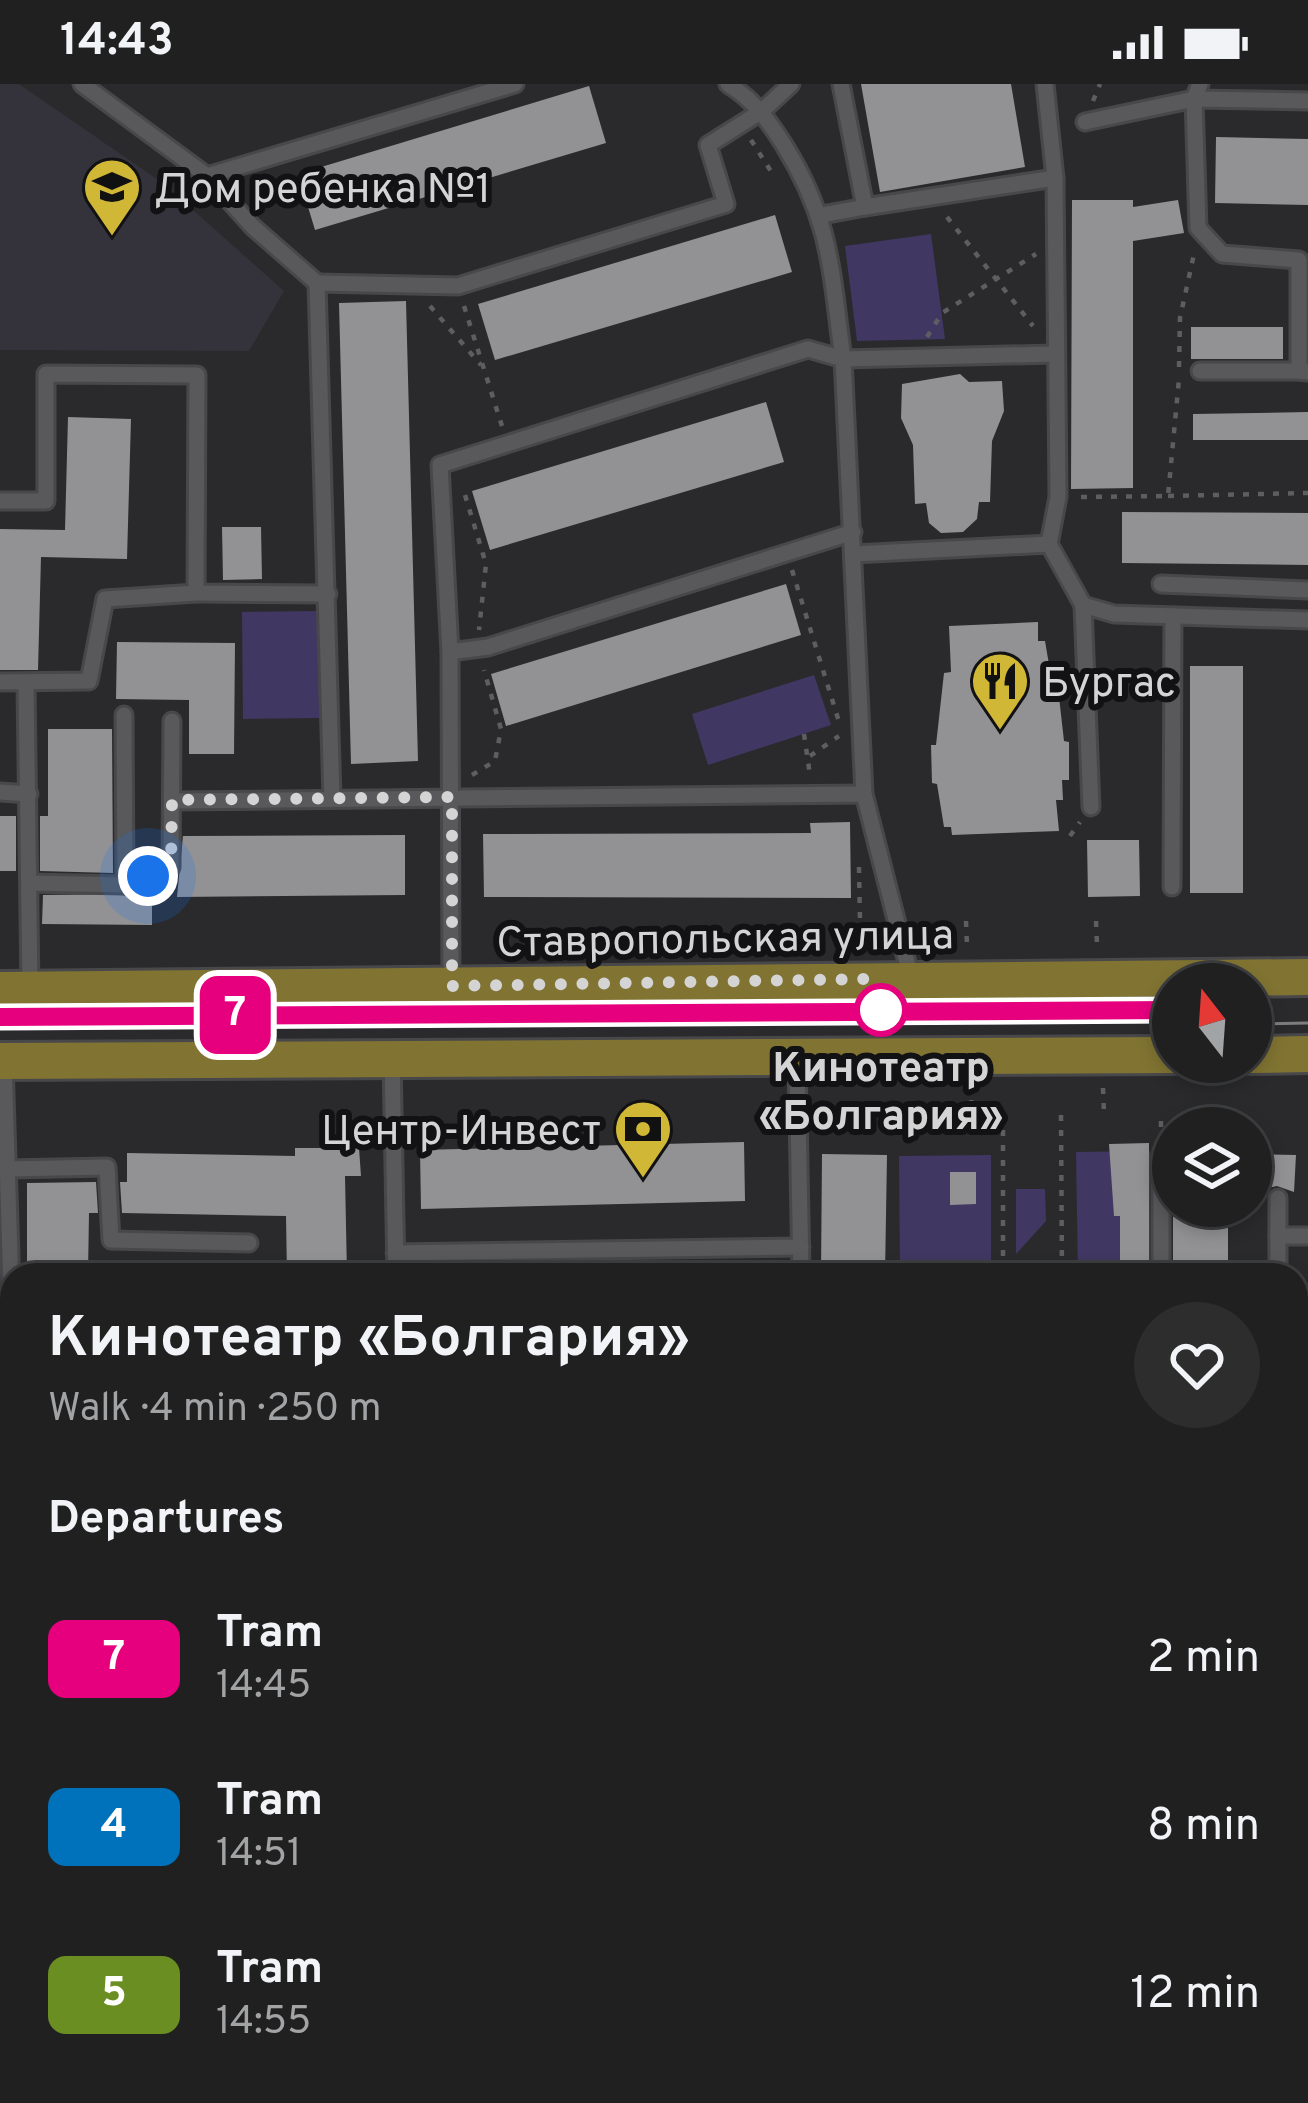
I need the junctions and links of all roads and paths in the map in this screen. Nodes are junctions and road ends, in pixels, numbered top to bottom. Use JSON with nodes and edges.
{"nodes":[{"id":1,"x":82,"y":84,"type":"edge"},
{"id":2,"x":515,"y":84,"type":"edge"},
{"id":3,"x":728,"y":84,"type":"edge"},
{"id":4,"x":790,"y":84,"type":"edge"},
{"id":5,"x":841,"y":84,"type":"edge"},
{"id":6,"x":1046,"y":84,"type":"edge"},
{"id":7,"x":1100,"y":84,"type":"edge"},
{"id":8,"x":1197,"y":92,"type":"edge"},
{"id":9,"x":1094,"y":99,"type":"dead end"},
{"id":10,"x":1308,"y":100,"type":"edge"},
{"id":11,"x":762,"y":111,"type":"junction"},
{"id":12,"x":1085,"y":122,"type":"dead end"},
{"id":13,"x":741,"y":124,"type":"junction"},
{"id":14,"x":207,"y":176,"type":"junction"},
{"id":15,"x":1055,"y":178,"type":"junction"},
{"id":16,"x":779,"y":184,"type":"dead end"},
{"id":17,"x":930,"y":197,"type":"junction"},
{"id":18,"x":866,"y":207,"type":"junction"},
{"id":19,"x":823,"y":215,"type":"junction"},
{"id":20,"x":1198,"y":228,"type":"junction"},
{"id":21,"x":1053,"y":243,"type":"junction"},
{"id":22,"x":999,"y":278,"type":"junction"},
{"id":23,"x":317,"y":283,"type":"junction"},
{"id":24,"x":458,"y":286,"type":"junction"},
{"id":25,"x":415,"y":288,"type":"junction"},
{"id":26,"x":1054,"y":355,"type":"junction"},
{"id":27,"x":915,"y":357,"type":"junction"},
{"id":28,"x":843,"y":359,"type":"junction"},
{"id":29,"x":484,"y":368,"type":"junction"},
{"id":30,"x":1200,"y":371,"type":"dead end"},
{"id":31,"x":1304,"y":371,"type":"edge"},
{"id":32,"x":507,"y":443,"type":"junction"},
{"id":33,"x":1308,"y":493,"type":"edge"},
{"id":34,"x":1168,"y":496,"type":"junction"},
{"id":35,"x":1058,"y":497,"type":"junction"},
{"id":36,"x":0,"y":501,"type":"edge"},
{"id":37,"x":853,"y":532,"type":"junction"},
{"id":38,"x":1049,"y":544,"type":"junction"},
{"id":39,"x":787,"y":553,"type":"junction"},
{"id":40,"x":854,"y":554,"type":"junction"},
{"id":41,"x":908,"y":555,"type":"junction"},
{"id":42,"x":909,"y":574,"type":"dead end"},
{"id":43,"x":1161,"y":584,"type":"dead end"},
{"id":44,"x":1214,"y":589,"type":"junction"},
{"id":45,"x":1276,"y":589,"type":"junction"},
{"id":46,"x":1308,"y":590,"type":"edge"},
{"id":47,"x":196,"y":593,"type":"junction"},
{"id":48,"x":328,"y":594,"type":"junction"},
{"id":49,"x":1083,"y":605,"type":"junction"},
{"id":50,"x":1173,"y":616,"type":"junction"},
{"id":51,"x":1213,"y":617,"type":"junction"},
{"id":52,"x":1274,"y":619,"type":"junction"},
{"id":53,"x":1308,"y":620,"type":"edge"},
{"id":54,"x":449,"y":652,"type":"junction"},
{"id":55,"x":0,"y":682,"type":"edge"},
{"id":56,"x":26,"y":682,"type":"junction"},
{"id":57,"x":844,"y":709,"type":"dead end"},
{"id":58,"x":124,"y":715,"type":"dead end"},
{"id":59,"x":172,"y":721,"type":"dead end"},
{"id":60,"x":846,"y":730,"type":"junction"},
{"id":61,"x":804,"y":734,"type":"dead end"},
{"id":62,"x":810,"y":756,"type":"junction"},
{"id":63,"x":0,"y":792,"type":"edge"},
{"id":64,"x":28,"y":794,"type":"junction"},
{"id":65,"x":811,"y":794,"type":"junction"},
{"id":66,"x":858,"y":794,"type":"junction"},
{"id":67,"x":452,"y":797,"type":"junction"},
{"id":68,"x":332,"y":799,"type":"junction"},
{"id":69,"x":172,"y":800,"type":"junction"},
{"id":70,"x":1091,"y":807,"type":"dead end"},
{"id":71,"x":859,"y":863,"type":"dead end"},
{"id":72,"x":30,"y":883,"type":"junction"},
{"id":73,"x":125,"y":885,"type":"junction"},
{"id":74,"x":1172,"y":887,"type":"dead end"},
{"id":75,"x":966,"y":920,"type":"dead end"},
{"id":76,"x":1096,"y":921,"type":"dead end"},
{"id":77,"x":860,"y":922,"type":"dead end"},
{"id":78,"x":1098,"y":977,"type":"junction"},
{"id":79,"x":1308,"y":977,"type":"edge"},
{"id":80,"x":911,"y":978,"type":"junction"},
{"id":81,"x":968,"y":978,"type":"junction"},
{"id":82,"x":452,"y":986,"type":"junction"},
{"id":83,"x":15,"y":990,"type":"edge"},
{"id":84,"x":1152,"y":1054,"type":"edge"},
{"id":85,"x":1272,"y":1054,"type":"edge"},
{"id":86,"x":1308,"y":1054,"type":"edge"},
{"id":87,"x":1101,"y":1055,"type":"junction"},
{"id":88,"x":970,"y":1056,"type":"junction"},
{"id":89,"x":797,"y":1057,"type":"junction"},
{"id":90,"x":392,"y":1058,"type":"junction"},
{"id":91,"x":2,"y":1061,"type":"edge"},
{"id":92,"x":1104,"y":1114,"type":"dead end"},
{"id":93,"x":972,"y":1115,"type":"dead end"},
{"id":94,"x":1003,"y":1115,"type":"dead end"},
{"id":95,"x":1060,"y":1115,"type":"dead end"},
{"id":96,"x":7,"y":1169,"type":"junction"},
{"id":97,"x":1278,"y":1198,"type":"dead end"},
{"id":98,"x":1160,"y":1227,"type":"edge"},
{"id":99,"x":4,"y":1236,"type":"edge"},
{"id":100,"x":1278,"y":1236,"type":"junction"},
{"id":101,"x":1308,"y":1236,"type":"edge"},
{"id":102,"x":249,"y":1243,"type":"dead end"},
{"id":103,"x":801,"y":1247,"type":"junction"},
{"id":104,"x":395,"y":1253,"type":"junction"},
{"id":105,"x":395,"y":1263,"type":"edge"},
{"id":106,"x":801,"y":1263,"type":"edge"},
{"id":107,"x":1004,"y":1263,"type":"edge"},
{"id":108,"x":1062,"y":1263,"type":"edge"},
{"id":109,"x":1160,"y":1263,"type":"edge"},
{"id":110,"x":1278,"y":1263,"type":"edge"}],
"edges":[{"from":1,"to":14,"type":"lane"},
{"from":2,"to":14,"type":"lane"},
{"from":3,"to":11,"type":"lane"},
{"from":4,"to":11,"type":"lane"},
{"from":5,"to":18,"type":"lane"},
{"from":6,"to":15,"type":"lane"},
{"from":7,"to":9,"type":"path"},
{"from":8,"to":10,"type":"lane"},
{"from":8,"to":12,"type":"lane"},
{"from":8,"to":20,"type":"lane"},
{"from":11,"to":13,"type":"lane"},
{"from":11,"to":19,"type":"lane"},
{"from":13,"to":16,"type":"path"},
{"from":13,"to":24,"type":"lane"},
{"from":14,"to":23,"type":"lane"},
{"from":15,"to":17,"type":"lane"},
{"from":15,"to":21,"type":"lane"},
{"from":17,"to":18,"type":"lane"},
{"from":17,"to":22,"type":"path"},
{"from":18,"to":19,"type":"lane"},
{"from":19,"to":28,"type":"lane"},
{"from":20,"to":31,"type":"lane"},
{"from":20,"to":34,"type":"path"},
{"from":21,"to":22,"type":"path"},
{"from":21,"to":26,"type":"lane"},
{"from":22,"to":26,"type":"path"},
{"from":22,"to":27,"type":"path"},
{"from":23,"to":25,"type":"lane"},
{"from":23,"to":48,"type":"lane"},
{"from":24,"to":25,"type":"lane"},
{"from":24,"to":29,"type":"path"},
{"from":25,"to":29,"type":"path"},
{"from":26,"to":27,"type":"lane"},
{"from":26,"to":35,"type":"lane"},
{"from":27,"to":28,"type":"lane"},
{"from":28,"to":32,"type":"lane"},
{"from":28,"to":37,"type":"lane"},
{"from":29,"to":32,"type":"path"},
{"from":30,"to":31,"type":"lane"},
{"from":32,"to":54,"type":"lane"},
{"from":33,"to":34,"type":"path"},
{"from":34,"to":35,"type":"path"},
{"from":35,"to":38,"type":"lane"},
{"from":36,"to":47,"type":"lane"},
{"from":37,"to":39,"type":"lane"},
{"from":37,"to":40,"type":"lane"},
{"from":38,"to":41,"type":"lane"},
{"from":38,"to":49,"type":"lane"},
{"from":39,"to":54,"type":"lane"},
{"from":39,"to":60,"type":"path"},
{"from":40,"to":41,"type":"lane"},
{"from":40,"to":66,"type":"lane"},
{"from":41,"to":42,"type":"lane"},
{"from":43,"to":44,"type":"lane"},
{"from":44,"to":45,"type":"lane"},
{"from":44,"to":51,"type":"lane"},
{"from":45,"to":46,"type":"lane"},
{"from":45,"to":52,"type":"lane"},
{"from":47,"to":48,"type":"lane"},
{"from":47,"to":56,"type":"lane"},
{"from":48,"to":68,"type":"lane"},
{"from":49,"to":50,"type":"lane"},
{"from":49,"to":70,"type":"lane"},
{"from":50,"to":51,"type":"lane"},
{"from":50,"to":74,"type":"lane"},
{"from":51,"to":52,"type":"lane"},
{"from":52,"to":53,"type":"lane"},
{"from":54,"to":67,"type":"lane"},
{"from":55,"to":56,"type":"lane"},
{"from":56,"to":64,"type":"lane"},
{"from":57,"to":60,"type":"path"},
{"from":58,"to":73,"type":"lane"},
{"from":59,"to":69,"type":"lane"},
{"from":60,"to":62,"type":"path"},
{"from":60,"to":66,"type":"path"},
{"from":61,"to":62,"type":"path"},
{"from":62,"to":65,"type":"path"},
{"from":63,"to":64,"type":"lane"},
{"from":64,"to":72,"type":"lane"},
{"from":65,"to":66,"type":"lane"},
{"from":65,"to":67,"type":"lane"},
{"from":66,"to":80,"type":"lane"},
{"from":67,"to":68,"type":"lane"},
{"from":67,"to":82,"type":"lane"},
{"from":68,"to":69,"type":"lane"},
{"from":69,"to":73,"type":"lane"},
{"from":71,"to":77,"type":"path"},
{"from":72,"to":73,"type":"lane"},
{"from":72,"to":83,"type":"lane"},
{"from":75,"to":81,"type":"path"},
{"from":76,"to":78,"type":"path"},
{"from":78,"to":79,"type":"main road","name":"Ставропольская улица"},
{"from":78,"to":81,"type":"main road","name":"Ставропольская улица"},
{"from":80,"to":81,"type":"main road","name":"Ставропольская улица"},
{"from":80,"to":82,"type":"main road","name":"Ставропольская улица"},
{"from":82,"to":83,"type":"main road","name":"Ставропольская улица"},
{"from":84,"to":87,"type":"main road"},
{"from":85,"to":86,"type":"main road"},
{"from":87,"to":88,"type":"main road"},
{"from":87,"to":92,"type":"path"},
{"from":88,"to":89,"type":"main road"},
{"from":88,"to":93,"type":"path"},
{"from":89,"to":90,"type":"main road"},
{"from":89,"to":103,"type":"lane"},
{"from":90,"to":91,"type":"main road"},
{"from":90,"to":104,"type":"lane"},
{"from":91,"to":96,"type":"lane"},
{"from":94,"to":107,"type":"path"},
{"from":95,"to":108,"type":"path"},
{"from":96,"to":99,"type":"lane"},
{"from":96,"to":102,"type":"lane"},
{"from":97,"to":100,"type":"lane"},
{"from":98,"to":109,"type":"lane"},
{"from":100,"to":101,"type":"lane"},
{"from":100,"to":110,"type":"lane"},
{"from":103,"to":104,"type":"lane"},
{"from":103,"to":106,"type":"lane"},
{"from":104,"to":105,"type":"lane"}]}
